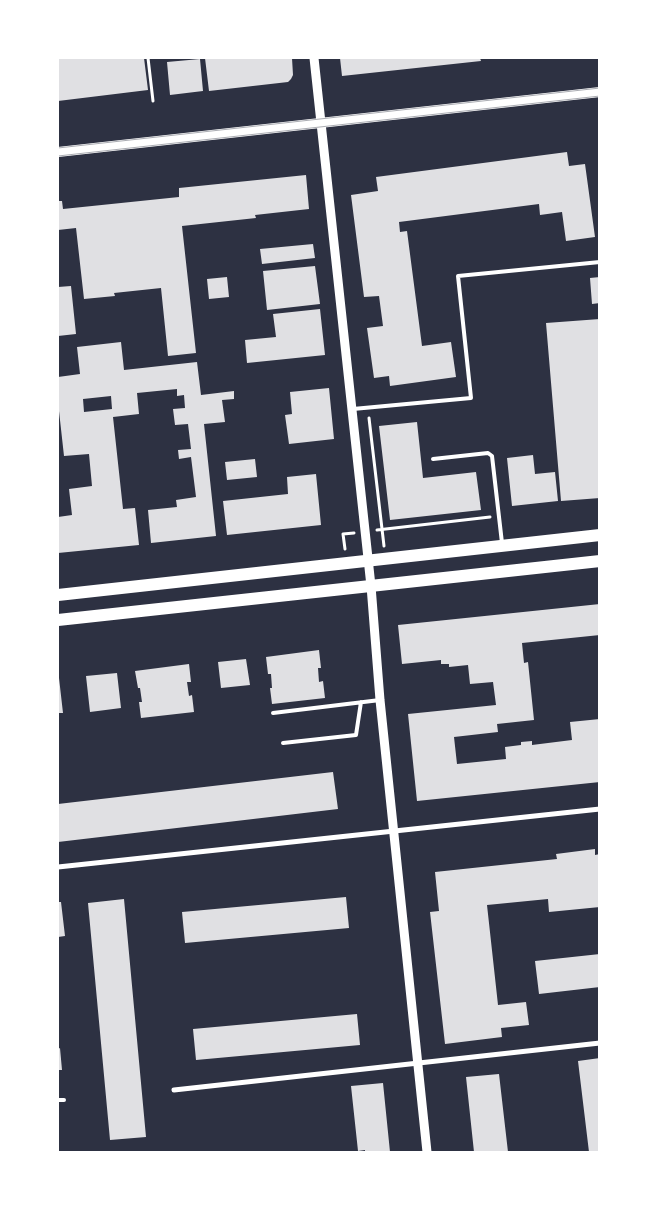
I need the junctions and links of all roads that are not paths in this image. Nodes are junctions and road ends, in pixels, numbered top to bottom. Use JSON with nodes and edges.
{"nodes":[{"id":1,"x":314,"y":58,"type":"edge"},
{"id":2,"x":600,"y":92,"type":"edge"},
{"id":3,"x":321,"y":123,"type":"junction"},
{"id":4,"x":58,"y":152,"type":"edge"},
{"id":5,"x":600,"y":262,"type":"edge"},
{"id":6,"x":352,"y":409,"type":"junction"},
{"id":7,"x":433,"y":458,"type":"dead end"},
{"id":8,"x":600,"y":535,"type":"edge"},
{"id":9,"x":502,"y":546,"type":"junction"},
{"id":10,"x":368,"y":560,"type":"junction"},
{"id":11,"x":600,"y":561,"type":"edge"},
{"id":12,"x":371,"y":586,"type":"junction"},
{"id":13,"x":58,"y":595,"type":"edge"},
{"id":14,"x":58,"y":620,"type":"edge"},
{"id":15,"x":380,"y":700,"type":"junction"},
{"id":16,"x":361,"y":702,"type":"junction"},
{"id":17,"x":274,"y":713,"type":"dead end"},
{"id":18,"x":283,"y":743,"type":"dead end"},
{"id":19,"x":600,"y":809,"type":"edge"},
{"id":20,"x":393,"y":831,"type":"junction"},
{"id":21,"x":58,"y":867,"type":"edge"},
{"id":22,"x":600,"y":1043,"type":"edge"},
{"id":23,"x":418,"y":1062,"type":"junction"},
{"id":24,"x":174,"y":1090,"type":"dead end"},
{"id":25,"x":58,"y":1100,"type":"edge"},
{"id":26,"x":64,"y":1100,"type":"dead end"},
{"id":27,"x":427,"y":1152,"type":"edge"}],
"edges":[{"from":1,"to":3,"type":"street"},
{"from":2,"to":3,"type":"main road"},
{"from":3,"to":4,"type":"main road"},
{"from":3,"to":6,"type":"street"},
{"from":5,"to":6,"type":"lane"},
{"from":6,"to":10,"type":"street"},
{"from":7,"to":9,"type":"lane"},
{"from":8,"to":9,"type":"main road"},
{"from":9,"to":10,"type":"main road"},
{"from":10,"to":12,"type":"street"},
{"from":10,"to":13,"type":"main road"},
{"from":11,"to":12,"type":"main road"},
{"from":12,"to":14,"type":"main road"},
{"from":12,"to":15,"type":"street"},
{"from":15,"to":16,"type":"lane"},
{"from":15,"to":20,"type":"street"},
{"from":16,"to":17,"type":"lane"},
{"from":16,"to":18,"type":"lane"},
{"from":19,"to":20,"type":"street"},
{"from":20,"to":21,"type":"street"},
{"from":20,"to":23,"type":"street"},
{"from":22,"to":23,"type":"street"},
{"from":23,"to":24,"type":"street"},
{"from":23,"to":27,"type":"street"},
{"from":25,"to":26,"type":"lane"}]}
